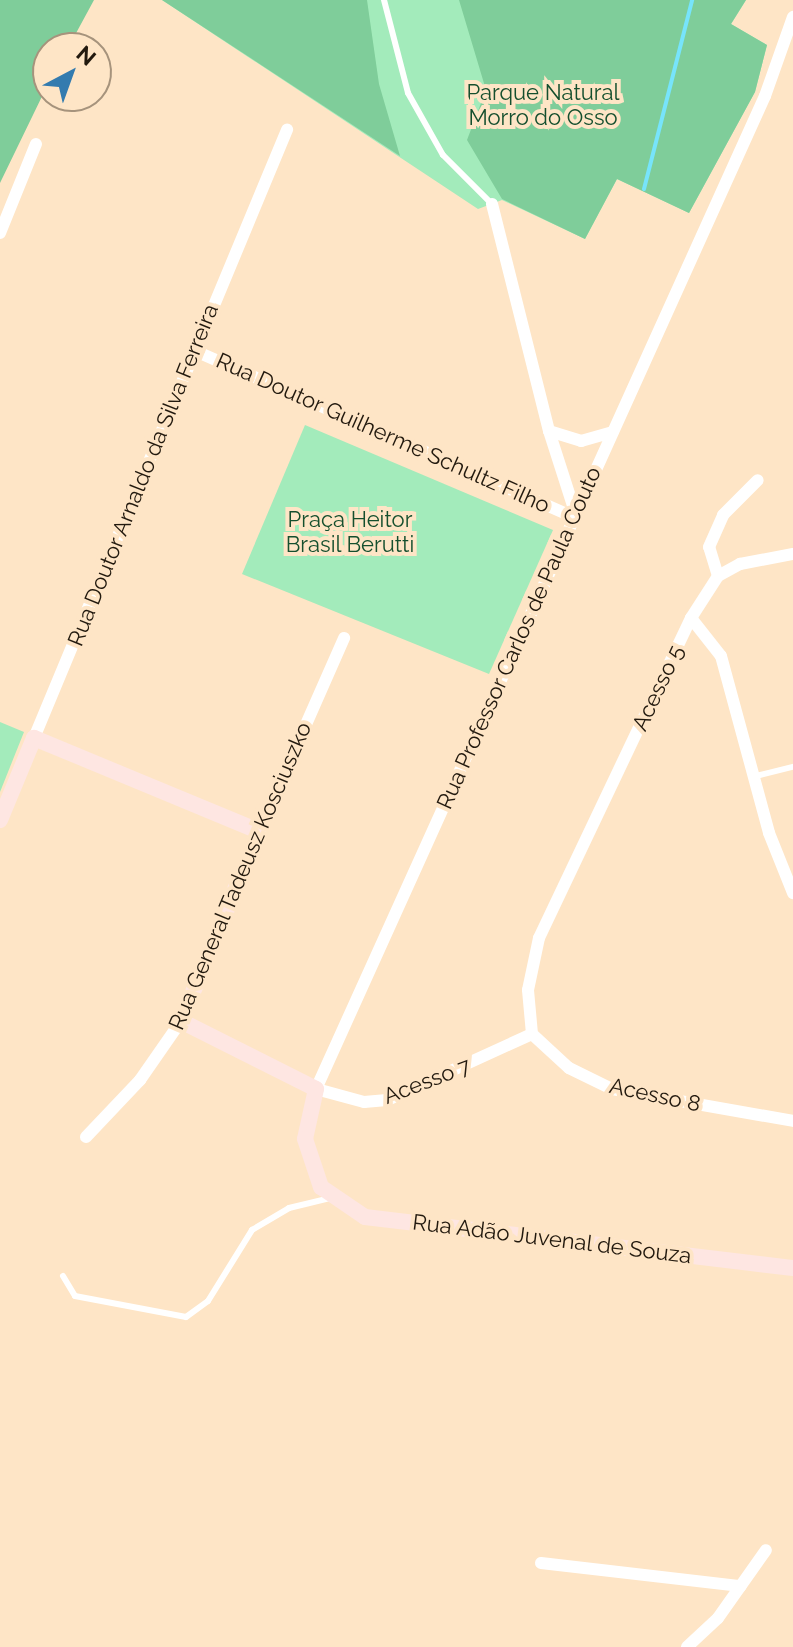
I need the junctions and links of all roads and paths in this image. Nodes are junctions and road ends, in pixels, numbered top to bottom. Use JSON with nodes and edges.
{"nodes":[{"id":1,"x":384,"y":0,"type":"edge"},
{"id":2,"x":793,"y":17,"type":"edge"},
{"id":3,"x":287,"y":130,"type":"dead end"},
{"id":4,"x":36,"y":144,"type":"dead end"},
{"id":5,"x":492,"y":204,"type":"joint"},
{"id":6,"x":0,"y":233,"type":"edge"},
{"id":7,"x":193,"y":350,"type":"junction"},
{"id":8,"x":549,"y":431,"type":"junction"},
{"id":9,"x":613,"y":432,"type":"junction"},
{"id":10,"x":758,"y":480,"type":"dead end"},
{"id":11,"x":574,"y":514,"type":"junction"},
{"id":12,"x":793,"y":554,"type":"edge"},
{"id":13,"x":718,"y":576,"type":"junction"},
{"id":14,"x":691,"y":618,"type":"junction"},
{"id":15,"x":344,"y":638,"type":"dead end"},
{"id":16,"x":34,"y":738,"type":"junction"},
{"id":17,"x":793,"y":767,"type":"edge"},
{"id":18,"x":756,"y":776,"type":"junction"},
{"id":19,"x":0,"y":820,"type":"edge"},
{"id":20,"x":259,"y":831,"type":"junction"},
{"id":21,"x":793,"y":893,"type":"edge"},
{"id":22,"x":181,"y":1021,"type":"junction"},
{"id":23,"x":532,"y":1034,"type":"junction"},
{"id":24,"x":316,"y":1089,"type":"junction"},
{"id":25,"x":793,"y":1121,"type":"edge"},
{"id":26,"x":86,"y":1137,"type":"dead end"},
{"id":27,"x":328,"y":1192,"type":"junction"},
{"id":28,"x":793,"y":1268,"type":"edge"},
{"id":29,"x":63,"y":1276,"type":"dead end"},
{"id":30,"x":766,"y":1550,"type":"dead end"},
{"id":31,"x":541,"y":1563,"type":"dead end"},
{"id":32,"x":741,"y":1586,"type":"junction"},
{"id":33,"x":687,"y":1647,"type":"edge"}],
"edges":[{"from":1,"to":5,"type":"lane"},
{"from":2,"to":9,"type":"street","name":"Rua Professor Carlos de Paula Couto"},
{"from":3,"to":7,"type":"street","name":"Rua Doutor Arnaldo da Silva Ferreira"},
{"from":4,"to":6,"type":"street"},
{"from":5,"to":8,"type":"street"},
{"from":7,"to":11,"type":"street","name":"Rua Doutor Guilherme Schultz Filho"},
{"from":7,"to":16,"type":"street","name":"Rua Doutor Arnaldo da Silva Ferreira"},
{"from":8,"to":9,"type":"street"},
{"from":8,"to":11,"type":"street"},
{"from":9,"to":11,"type":"street","name":"Rua Professor Carlos de Paula Couto"},
{"from":10,"to":13,"type":"street"},
{"from":11,"to":24,"type":"street","name":"Rua Professor Carlos de Paula Couto"},
{"from":12,"to":13,"type":"street"},
{"from":13,"to":14,"type":"street"},
{"from":14,"to":18,"type":"street","name":"Acesso 5"},
{"from":14,"to":23,"type":"street","name":"Acesso 5"},
{"from":15,"to":20,"type":"street","name":"Rua General Tadeusz Kosciuszko"},
{"from":16,"to":19,"type":"street","name":"Rua Doutor Arnaldo da Silva Ferreira"},
{"from":16,"to":20,"type":"street"},
{"from":17,"to":18,"type":"lane"},
{"from":18,"to":21,"type":"street","name":"Acesso 5"},
{"from":20,"to":22,"type":"street","name":"Rua General Tadeusz Kosciuszko"},
{"from":22,"to":24,"type":"street"},
{"from":22,"to":26,"type":"street","name":"Rua General Tadeusz Kosciuszko"},
{"from":23,"to":24,"type":"street","name":"Acesso 7"},
{"from":23,"to":25,"type":"street","name":"Acesso 8"},
{"from":24,"to":27,"type":"street","name":"Rua Professor Carlos de Paula Couto"},
{"from":27,"to":28,"type":"street","name":"Rua Adão Juvenal de Souza"},
{"from":27,"to":29,"type":"lane"},
{"from":30,"to":32,"type":"street"},
{"from":31,"to":32,"type":"street"},
{"from":32,"to":33,"type":"street"}]}
